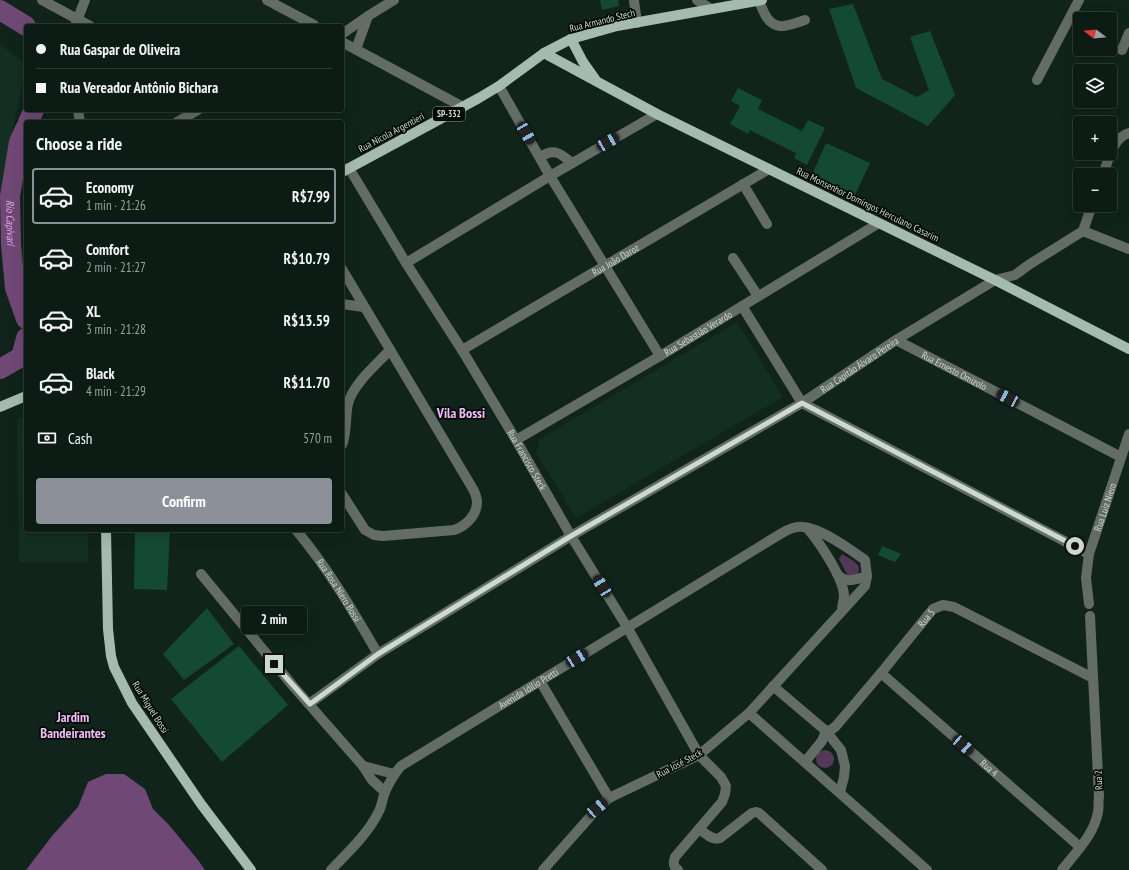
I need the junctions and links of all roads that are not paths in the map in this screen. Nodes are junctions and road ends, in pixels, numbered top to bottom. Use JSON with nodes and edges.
{"nodes":[{"id":1,"x":42,"y":0,"type":"edge"},
{"id":2,"x":85,"y":0,"type":"edge"},
{"id":3,"x":267,"y":0,"type":"edge"},
{"id":4,"x":394,"y":0,"type":"edge"},
{"id":5,"x":697,"y":0,"type":"edge"},
{"id":6,"x":760,"y":0,"type":"edge"},
{"id":7,"x":1079,"y":0,"type":"edge"},
{"id":8,"x":634,"y":1,"type":"edge"},
{"id":9,"x":711,"y":9,"type":"junction"},
{"id":10,"x":368,"y":16,"type":"junction"},
{"id":11,"x":805,"y":20,"type":"dead end"},
{"id":12,"x":76,"y":23,"type":"edge"},
{"id":13,"x":637,"y":23,"type":"junction"},
{"id":14,"x":310,"y":24,"type":"edge"},
{"id":15,"x":344,"y":33,"type":"edge"},
{"id":16,"x":1129,"y":33,"type":"edge"},
{"id":17,"x":571,"y":39,"type":"junction"},
{"id":18,"x":344,"y":43,"type":"edge"},
{"id":19,"x":356,"y":49,"type":"junction"},
{"id":20,"x":1122,"y":50,"type":"dead end"},
{"id":21,"x":544,"y":53,"type":"junction"},
{"id":22,"x":1037,"y":80,"type":"dead end"},
{"id":23,"x":596,"y":81,"type":"junction"},
{"id":24,"x":499,"y":86,"type":"junction"},
{"id":25,"x":463,"y":107,"type":"junction"},
{"id":26,"x":194,"y":112,"type":"edge"},
{"id":27,"x":656,"y":114,"type":"junction"},
{"id":28,"x":180,"y":120,"type":"edge"},
{"id":29,"x":1129,"y":133,"type":"edge"},
{"id":30,"x":540,"y":157,"type":"junction"},
{"id":31,"x":572,"y":163,"type":"junction"},
{"id":32,"x":1106,"y":168,"type":"edge"},
{"id":33,"x":769,"y":169,"type":"junction"},
{"id":34,"x":346,"y":170,"type":"edge"},
{"id":35,"x":550,"y":176,"type":"junction"},
{"id":36,"x":743,"y":184,"type":"junction"},
{"id":37,"x":1090,"y":212,"type":"edge"},
{"id":38,"x":767,"y":224,"type":"dead end"},
{"id":39,"x":879,"y":224,"type":"junction"},
{"id":40,"x":1083,"y":231,"type":"junction"},
{"id":41,"x":1129,"y":249,"type":"edge"},
{"id":42,"x":733,"y":258,"type":"dead end"},
{"id":43,"x":406,"y":263,"type":"junction"},
{"id":44,"x":604,"y":265,"type":"junction"},
{"id":45,"x":344,"y":273,"type":"edge"},
{"id":46,"x":995,"y":280,"type":"junction"},
{"id":47,"x":758,"y":296,"type":"junction"},
{"id":48,"x":344,"y":304,"type":"edge"},
{"id":49,"x":742,"y":306,"type":"junction"},
{"id":50,"x":364,"y":307,"type":"junction"},
{"id":51,"x":896,"y":340,"type":"junction"},
{"id":52,"x":1129,"y":349,"type":"edge"},
{"id":53,"x":390,"y":350,"type":"junction"},
{"id":54,"x":462,"y":350,"type":"junction"},
{"id":55,"x":660,"y":356,"type":"junction"},
{"id":56,"x":24,"y":397,"type":"edge"},
{"id":57,"x":802,"y":403,"type":"junction"},
{"id":58,"x":0,"y":407,"type":"edge"},
{"id":59,"x":1129,"y":434,"type":"edge"},
{"id":60,"x":344,"y":440,"type":"edge"},
{"id":61,"x":516,"y":440,"type":"junction"},
{"id":62,"x":1120,"y":457,"type":"junction"},
{"id":63,"x":344,"y":497,"type":"edge"},
{"id":64,"x":806,"y":527,"type":"junction"},
{"id":65,"x":106,"y":532,"type":"edge"},
{"id":66,"x":298,"y":532,"type":"edge"},
{"id":67,"x":571,"y":536,"type":"junction"},
{"id":68,"x":841,"y":543,"type":"junction"},
{"id":69,"x":1089,"y":554,"type":"junction"},
{"id":70,"x":827,"y":557,"type":"junction"},
{"id":71,"x":201,"y":574,"type":"dead end"},
{"id":72,"x":837,"y":574,"type":"junction"},
{"id":73,"x":867,"y":576,"type":"junction"},
{"id":74,"x":1089,"y":604,"type":"dead end"},
{"id":75,"x":842,"y":610,"type":"junction"},
{"id":76,"x":1090,"y":616,"type":"dead end"},
{"id":77,"x":627,"y":627,"type":"junction"},
{"id":78,"x":378,"y":654,"type":"junction"},
{"id":79,"x":881,"y":673,"type":"junction"},
{"id":80,"x":1093,"y":678,"type":"junction"},
{"id":81,"x":540,"y":681,"type":"junction"},
{"id":82,"x":773,"y":686,"type":"junction"},
{"id":83,"x":310,"y":704,"type":"junction"},
{"id":84,"x":749,"y":713,"type":"junction"},
{"id":85,"x":826,"y":731,"type":"junction"},
{"id":86,"x":699,"y":755,"type":"junction"},
{"id":87,"x":805,"y":762,"type":"junction"},
{"id":88,"x":363,"y":766,"type":"junction"},
{"id":89,"x":394,"y":774,"type":"junction"},
{"id":90,"x":385,"y":792,"type":"junction"},
{"id":91,"x":840,"y":792,"type":"junction"},
{"id":92,"x":609,"y":798,"type":"junction"},
{"id":93,"x":699,"y":829,"type":"junction"},
{"id":94,"x":1080,"y":847,"type":"junction"},
{"id":95,"x":251,"y":870,"type":"edge"},
{"id":96,"x":331,"y":870,"type":"edge"},
{"id":97,"x":542,"y":870,"type":"edge"},
{"id":98,"x":678,"y":870,"type":"edge"},
{"id":99,"x":822,"y":870,"type":"edge"},
{"id":100,"x":928,"y":870,"type":"edge"},
{"id":101,"x":1062,"y":870,"type":"edge"}],
"edges":[{"from":1,"to":12,"type":"street"},
{"from":2,"to":12,"type":"street"},
{"from":3,"to":14,"type":"street"},
{"from":4,"to":10,"type":"street"},
{"from":5,"to":9,"type":"street"},
{"from":6,"to":9,"type":"main road","name":"Rua Armando Stech","number":"SP-332"},
{"from":6,"to":11,"type":"street"},
{"from":7,"to":22,"type":"street"},
{"from":8,"to":13,"type":"street"},
{"from":9,"to":13,"type":"main road","name":"Rua Armando Stech","number":"SP-332"},
{"from":10,"to":15,"type":"street"},
{"from":10,"to":19,"type":"street"},
{"from":13,"to":17,"type":"main road","name":"Rua Armando Stech","number":"SP-332"},
{"from":16,"to":20,"type":"street"},
{"from":17,"to":21,"type":"main road","name":"Rua Armando Stech","number":"SP-332"},
{"from":17,"to":23,"type":"main road","name":"Rua Monsenhor Domingos Herculano Casarim"},
{"from":18,"to":19,"type":"street"},
{"from":19,"to":25,"type":"street"},
{"from":21,"to":23,"type":"main road","name":"Rua Monsenhor Domingos Herculano Casarim"},
{"from":21,"to":24,"type":"main road","name":"Rua Nicola Argentieri","number":"SP-332"},
{"from":23,"to":27,"type":"main road","name":"Rua Monsenhor Domingos Herculano Casarim"},
{"from":24,"to":25,"type":"main road","name":"Rua Nicola Argentieri","number":"SP-332"},
{"from":24,"to":30,"type":"street"},
{"from":25,"to":34,"type":"main road","name":"Rua Nicola Argentieri","number":"SP-332"},
{"from":26,"to":28,"type":"street"},
{"from":27,"to":31,"type":"street"},
{"from":27,"to":33,"type":"main road","name":"Rua Monsenhor Domingos Herculano Casarim"},
{"from":29,"to":32,"type":"street"},
{"from":30,"to":31,"type":"street"},
{"from":30,"to":35,"type":"street"},
{"from":31,"to":35,"type":"street"},
{"from":33,"to":36,"type":"street","name":"Rua João Daroz"},
{"from":33,"to":39,"type":"main road","name":"Rua Monsenhor Domingos Herculano Casarim"},
{"from":34,"to":43,"type":"street","name":"Rua Francisco Steck"},
{"from":35,"to":43,"type":"street"},
{"from":35,"to":44,"type":"street"},
{"from":36,"to":38,"type":"street"},
{"from":36,"to":44,"type":"street","name":"Rua João Daroz"},
{"from":37,"to":40,"type":"street"},
{"from":39,"to":46,"type":"main road","name":"Rua Monsenhor Domingos Herculano Casarim"},
{"from":39,"to":47,"type":"street","name":"Rua Sebastião Verardo"},
{"from":40,"to":41,"type":"street"},
{"from":40,"to":46,"type":"street","name":"Rua Capitão Álvaro Pereira"},
{"from":42,"to":47,"type":"street"},
{"from":43,"to":54,"type":"street","name":"Rua Francisco Steck"},
{"from":44,"to":54,"type":"street","name":"Rua João Daroz"},
{"from":44,"to":55,"type":"street"},
{"from":45,"to":50,"type":"street"},
{"from":46,"to":51,"type":"street","name":"Rua Capitão Álvaro Pereira"},
{"from":46,"to":52,"type":"main road","name":"Rua Monsenhor Domingos Herculano Casarim"},
{"from":47,"to":49,"type":"street","name":"Rua Sebastião Verardo"},
{"from":48,"to":50,"type":"street"},
{"from":49,"to":55,"type":"street","name":"Rua Sebastião Verardo"},
{"from":49,"to":57,"type":"street"},
{"from":50,"to":53,"type":"street"},
{"from":51,"to":57,"type":"street","name":"Rua Capitão Álvaro Pereira"},
{"from":51,"to":62,"type":"street","name":"Rua Ernesto Omizolo"},
{"from":53,"to":60,"type":"street"},
{"from":53,"to":63,"type":"street"},
{"from":54,"to":61,"type":"street","name":"Rua Francisco Steck"},
{"from":55,"to":61,"type":"street","name":"Rua Sebastião Verardo"},
{"from":56,"to":58,"type":"main road"},
{"from":57,"to":67,"type":"street","name":"Rua Capitão Álvaro Pereira"},
{"from":57,"to":69,"type":"street"},
{"from":59,"to":62,"type":"street","name":"Rua Luiz Niero"},
{"from":61,"to":67,"type":"street","name":"Rua Francisco Steck"},
{"from":62,"to":69,"type":"street","name":"Rua Luiz Niero"},
{"from":64,"to":68,"type":"street"},
{"from":64,"to":70,"type":"street"},
{"from":64,"to":77,"type":"street","name":"Avenida Idílio Pretti"},
{"from":65,"to":95,"type":"main road","name":"Rua Miguel Bossi"},
{"from":66,"to":78,"type":"street","name":"Rua Rosa Niero Bossi"},
{"from":67,"to":77,"type":"street","name":"Rua Francisco Steck"},
{"from":67,"to":78,"type":"street","name":"Rua Capitão Álvaro Pereira"},
{"from":68,"to":70,"type":"street"},
{"from":68,"to":73,"type":"street"},
{"from":69,"to":74,"type":"street","name":"Rua Luiz Niero"},
{"from":70,"to":72,"type":"street"},
{"from":71,"to":83,"type":"street"},
{"from":72,"to":73,"type":"street"},
{"from":72,"to":75,"type":"street"},
{"from":73,"to":75,"type":"street","name":"Rua José Steck"},
{"from":75,"to":82,"type":"street","name":"Rua José Steck"},
{"from":76,"to":80,"type":"street","name":"Rua 2"},
{"from":77,"to":81,"type":"street","name":"Avenida Idílio Pretti"},
{"from":77,"to":86,"type":"street","name":"Rua Francisco Steck"},
{"from":78,"to":83,"type":"street","name":"Rua Capitão Álvaro Pereira"},
{"from":79,"to":80,"type":"street","name":"Rua 5"},
{"from":79,"to":85,"type":"street","name":"Rua 5"},
{"from":79,"to":94,"type":"street","name":"Rua 4"},
{"from":80,"to":94,"type":"street","name":"Rua 2"},
{"from":81,"to":89,"type":"street","name":"Avenida Idílio Pretti"},
{"from":81,"to":92,"type":"street"},
{"from":82,"to":84,"type":"street","name":"Rua José Steck"},
{"from":82,"to":85,"type":"street"},
{"from":83,"to":88,"type":"street"},
{"from":84,"to":86,"type":"street","name":"Rua José Steck"},
{"from":84,"to":87,"type":"street"},
{"from":85,"to":87,"type":"street","name":"Rua 5"},
{"from":85,"to":91,"type":"street"},
{"from":86,"to":92,"type":"street","name":"Rua José Steck"},
{"from":86,"to":93,"type":"street","name":"Rua Francisco Steck"},
{"from":87,"to":91,"type":"street"},
{"from":88,"to":89,"type":"street"},
{"from":88,"to":90,"type":"street"},
{"from":89,"to":90,"type":"street","name":"Avenida Idílio Pretti"},
{"from":90,"to":96,"type":"street","name":"Avenida Idílio Pretti"},
{"from":91,"to":100,"type":"street"},
{"from":92,"to":97,"type":"street","name":"Rua José Steck"},
{"from":93,"to":98,"type":"street"},
{"from":93,"to":99,"type":"street"},
{"from":94,"to":101,"type":"street","name":"Rua 2"}]}
